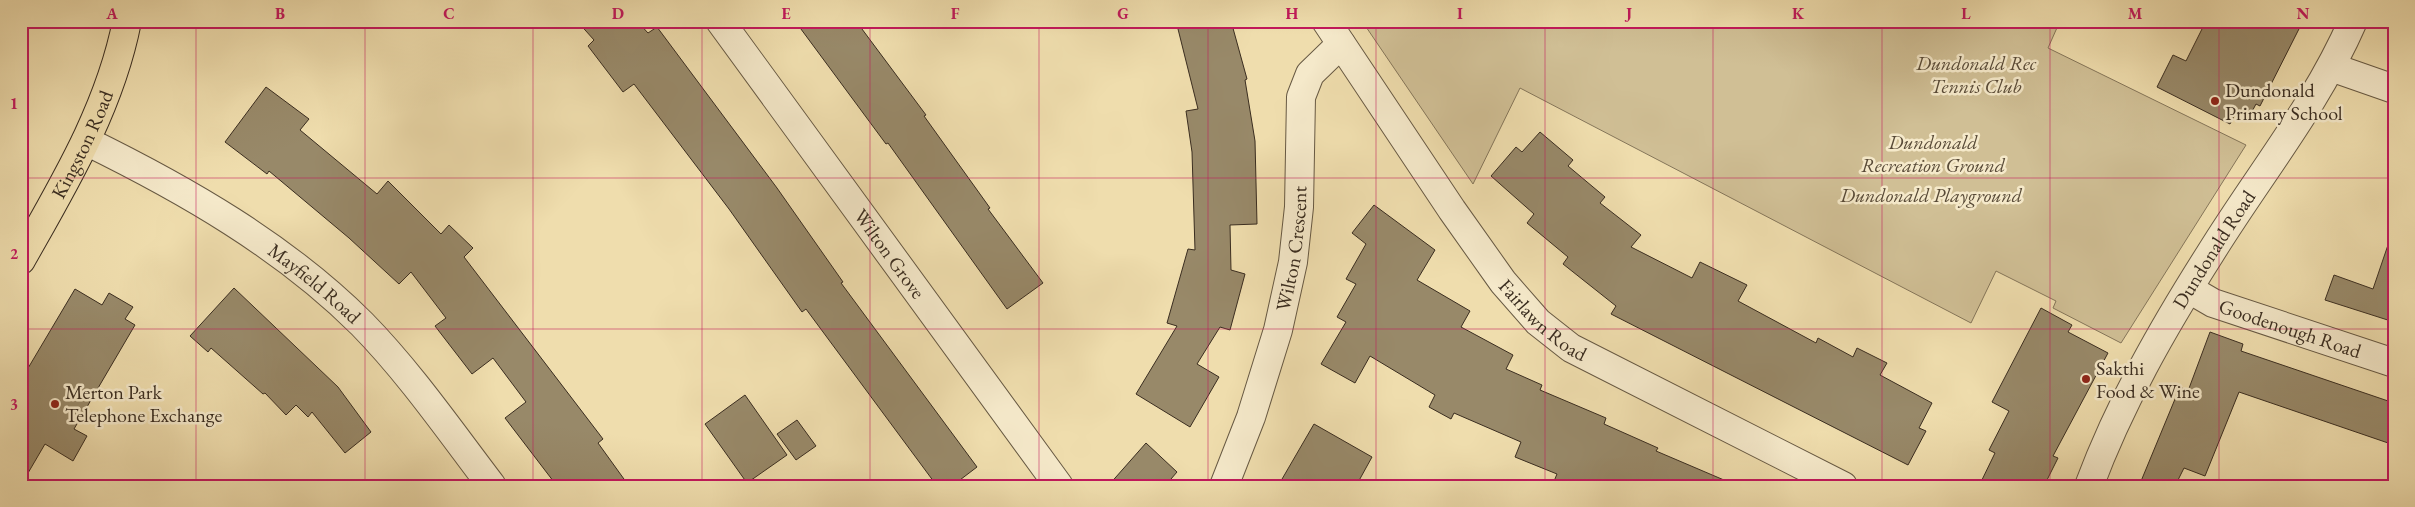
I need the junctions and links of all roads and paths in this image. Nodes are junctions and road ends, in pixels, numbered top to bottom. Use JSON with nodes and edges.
{"nodes":[{"id":1,"x":127,"y":21,"type":"edge"},
{"id":2,"x":720,"y":21,"type":"edge"},
{"id":3,"x":1326,"y":21,"type":"edge"},
{"id":4,"x":2353,"y":21,"type":"edge"},
{"id":5,"x":1341,"y":44,"type":"junction"},
{"id":6,"x":2331,"y":67,"type":"junction"},
{"id":7,"x":2394,"y":89,"type":"edge"},
{"id":8,"x":86,"y":141,"type":"junction"},
{"id":9,"x":21,"y":260,"type":"edge"},
{"id":10,"x":2189,"y":290,"type":"junction"},
{"id":11,"x":2394,"y":363,"type":"edge"},
{"id":12,"x":492,"y":486,"type":"edge"},
{"id":13,"x":1059,"y":486,"type":"edge"},
{"id":14,"x":1224,"y":486,"type":"edge"},
{"id":15,"x":1843,"y":486,"type":"edge"},
{"id":16,"x":2089,"y":486,"type":"edge"}],
"edges":[{"from":1,"to":8,"type":"main road","name":"Kingston Road"},
{"from":2,"to":13,"type":"street","name":"Wilton Grove"},
{"from":3,"to":5,"type":"street"},
{"from":4,"to":6,"type":"street","name":"Dundonald Road"},
{"from":5,"to":14,"type":"street","name":"Wilton Crescent"},
{"from":5,"to":15,"type":"street","name":"Fairlawn Road"},
{"from":6,"to":7,"type":"street"},
{"from":6,"to":10,"type":"street","name":"Dundonald Road"},
{"from":8,"to":9,"type":"main road","name":"Kingston Road"},
{"from":8,"to":12,"type":"street","name":"Mayfield Road"},
{"from":10,"to":11,"type":"street","name":"Goodenough Road"},
{"from":10,"to":16,"type":"street","name":"Dundonald Road"}]}
